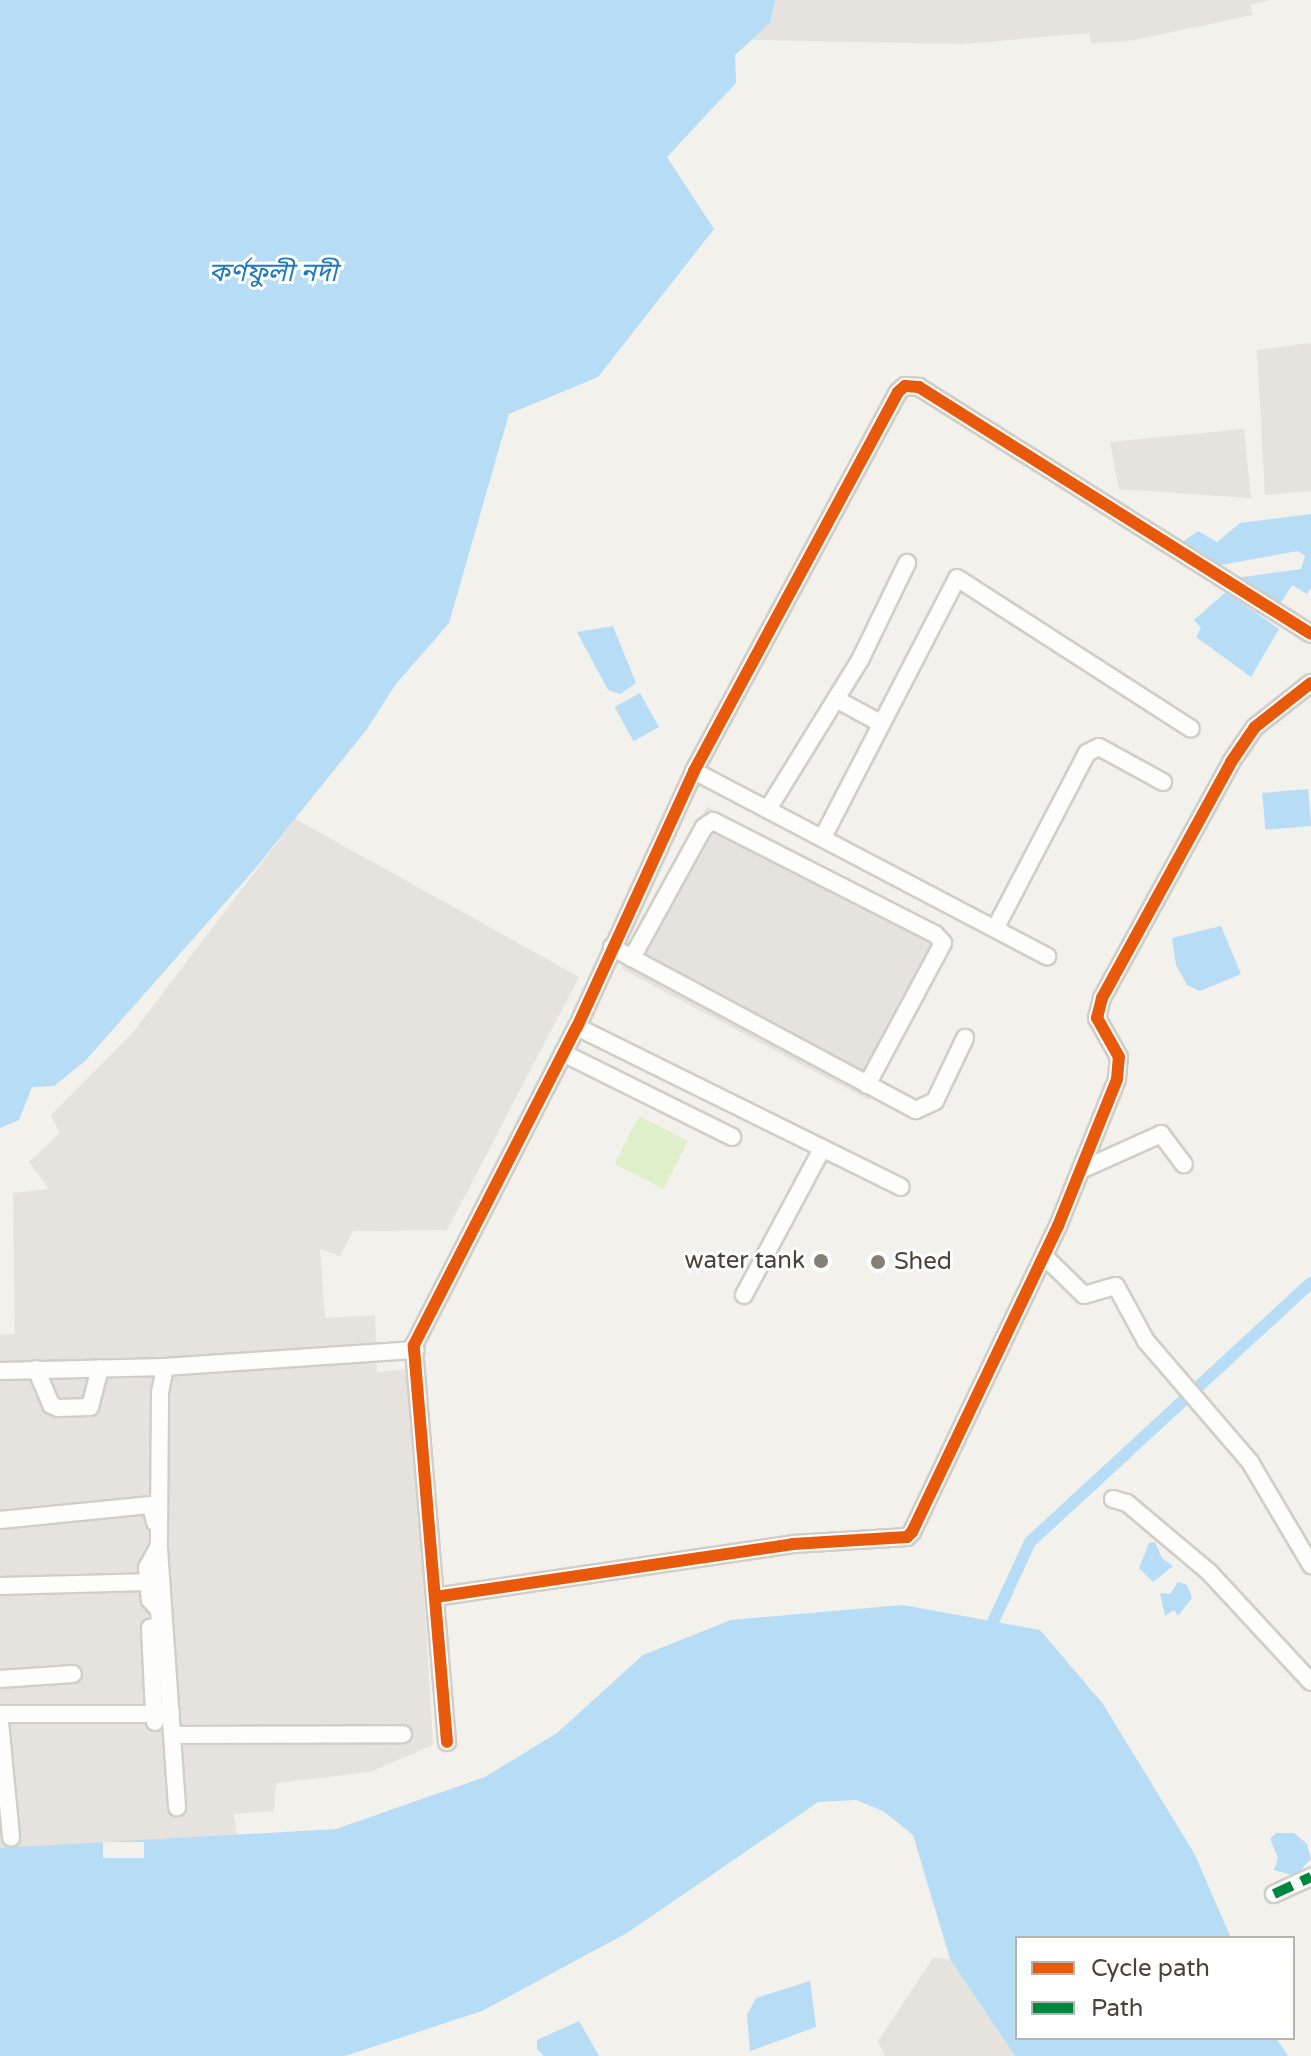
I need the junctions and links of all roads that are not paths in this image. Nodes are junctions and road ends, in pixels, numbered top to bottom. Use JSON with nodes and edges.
{"nodes":[{"id":1,"x":907,"y":563,"type":"dead end"},
{"id":2,"x":1311,"y":634,"type":"edge"},
{"id":3,"x":1311,"y":683,"type":"edge"},
{"id":4,"x":836,"y":699,"type":"junction"},
{"id":5,"x":882,"y":724,"type":"junction"},
{"id":6,"x":1191,"y":729,"type":"dead end"},
{"id":7,"x":694,"y":771,"type":"junction"},
{"id":8,"x":1163,"y":782,"type":"dead end"},
{"id":9,"x":768,"y":809,"type":"junction"},
{"id":10,"x":824,"y":835,"type":"junction"},
{"id":11,"x":996,"y":927,"type":"junction"},
{"id":12,"x":612,"y":947,"type":"junction"},
{"id":13,"x":1047,"y":956,"type":"dead end"},
{"id":14,"x":632,"y":958,"type":"junction"},
{"id":15,"x":577,"y":1027,"type":"junction"},
{"id":16,"x":965,"y":1038,"type":"dead end"},
{"id":17,"x":563,"y":1053,"type":"junction"},
{"id":18,"x":867,"y":1085,"type":"junction"},
{"id":19,"x":732,"y":1137,"type":"dead end"},
{"id":20,"x":822,"y":1149,"type":"junction"},
{"id":21,"x":1184,"y":1164,"type":"dead end"},
{"id":22,"x":1081,"y":1170,"type":"junction"},
{"id":23,"x":901,"y":1187,"type":"dead end"},
{"id":24,"x":1044,"y":1256,"type":"junction"},
{"id":25,"x":744,"y":1295,"type":"dead end"},
{"id":26,"x":415,"y":1350,"type":"junction"},
{"id":27,"x":165,"y":1367,"type":"junction"},
{"id":28,"x":100,"y":1368,"type":"junction"},
{"id":29,"x":36,"y":1369,"type":"junction"},
{"id":30,"x":4,"y":1375,"type":"edge"},
{"id":31,"x":1113,"y":1499,"type":"dead end"},
{"id":32,"x":0,"y":1520,"type":"edge"},
{"id":33,"x":159,"y":1549,"type":"junction"},
{"id":34,"x":1311,"y":1565,"type":"edge"},
{"id":35,"x":148,"y":1582,"type":"junction"},
{"id":36,"x":0,"y":1586,"type":"edge"},
{"id":37,"x":435,"y":1597,"type":"junction"},
{"id":38,"x":73,"y":1674,"type":"dead end"},
{"id":39,"x":0,"y":1679,"type":"edge"},
{"id":40,"x":1311,"y":1682,"type":"edge"},
{"id":41,"x":0,"y":1714,"type":"edge"},
{"id":42,"x":160,"y":1716,"type":"junction"},
{"id":43,"x":0,"y":1722,"type":"edge"},
{"id":44,"x":403,"y":1734,"type":"dead end"},
{"id":45,"x":172,"y":1735,"type":"junction"},
{"id":46,"x":447,"y":1742,"type":"dead end"},
{"id":47,"x":177,"y":1807,"type":"dead end"},
{"id":48,"x":11,"y":1837,"type":"dead end"},
{"id":49,"x":1311,"y":1877,"type":"edge"},
{"id":50,"x":1274,"y":1894,"type":"dead end"}],
"edges":[{"from":1,"to":4,"type":"street"},
{"from":2,"to":7,"type":"street"},
{"from":3,"to":22,"type":"street"},
{"from":4,"to":5,"type":"street"},
{"from":4,"to":9,"type":"street"},
{"from":5,"to":6,"type":"street"},
{"from":5,"to":10,"type":"street"},
{"from":7,"to":9,"type":"street"},
{"from":7,"to":12,"type":"street"},
{"from":8,"to":11,"type":"street"},
{"from":9,"to":10,"type":"street"},
{"from":10,"to":11,"type":"street"},
{"from":11,"to":13,"type":"street"},
{"from":12,"to":14,"type":"street"},
{"from":12,"to":15,"type":"street"},
{"from":14,"to":18,"type":"street"},
{"from":14,"to":18,"type":"street"},
{"from":15,"to":17,"type":"street"},
{"from":15,"to":20,"type":"street"},
{"from":16,"to":18,"type":"street"},
{"from":17,"to":19,"type":"street"},
{"from":17,"to":26,"type":"street"},
{"from":20,"to":23,"type":"street"},
{"from":20,"to":25,"type":"street"},
{"from":21,"to":22,"type":"street"},
{"from":22,"to":24,"type":"street"},
{"from":24,"to":34,"type":"street"},
{"from":24,"to":37,"type":"street"},
{"from":26,"to":27,"type":"street"},
{"from":26,"to":37,"type":"street"},
{"from":27,"to":28,"type":"street"},
{"from":27,"to":33,"type":"street"},
{"from":28,"to":29,"type":"street"},
{"from":28,"to":29,"type":"street"},
{"from":29,"to":30,"type":"street"},
{"from":31,"to":40,"type":"street"},
{"from":32,"to":33,"type":"street"},
{"from":33,"to":35,"type":"street"},
{"from":33,"to":42,"type":"street"},
{"from":35,"to":36,"type":"street"},
{"from":35,"to":42,"type":"street"},
{"from":37,"to":46,"type":"street"},
{"from":38,"to":39,"type":"street"},
{"from":41,"to":42,"type":"street"},
{"from":42,"to":45,"type":"street"},
{"from":43,"to":48,"type":"street"},
{"from":44,"to":45,"type":"street"},
{"from":45,"to":47,"type":"street"},
{"from":49,"to":50,"type":"street"}]}
